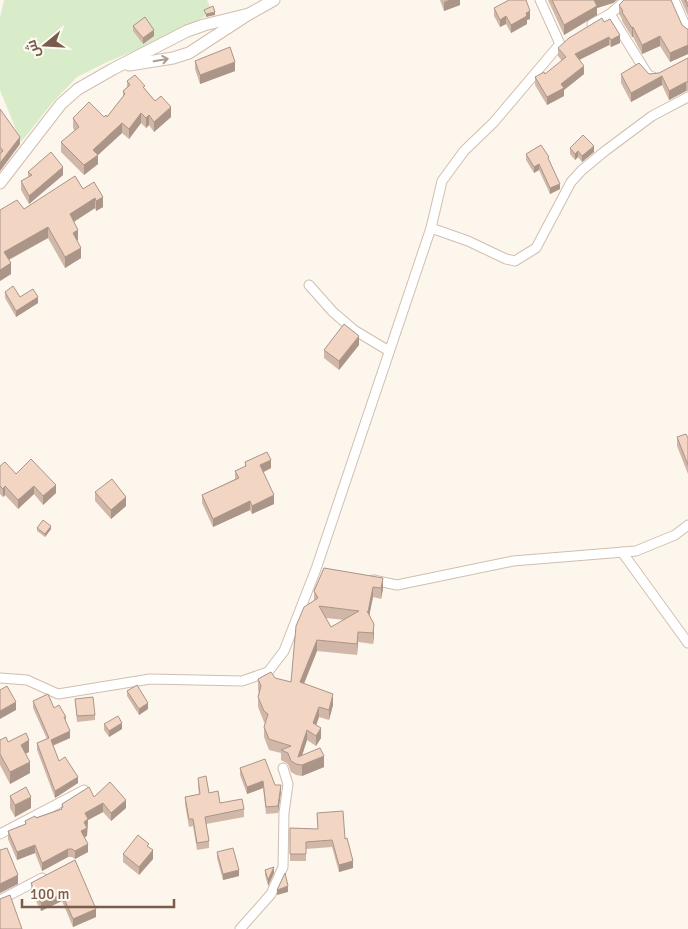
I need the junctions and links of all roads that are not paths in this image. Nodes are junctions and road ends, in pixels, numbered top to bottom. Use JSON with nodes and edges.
{"nodes":[{"id":1,"x":274,"y":0,"type":"edge"},
{"id":2,"x":540,"y":0,"type":"edge"},
{"id":3,"x":626,"y":0,"type":"edge"},
{"id":4,"x":674,"y":0,"type":"edge"},
{"id":5,"x":249,"y":14,"type":"junction"},
{"id":6,"x":610,"y":14,"type":"junction"},
{"id":7,"x":585,"y":29,"type":"edge"},
{"id":8,"x":688,"y":32,"type":"edge"},
{"id":9,"x":568,"y":39,"type":"edge"},
{"id":10,"x":560,"y":44,"type":"junction"},
{"id":11,"x":113,"y":68,"type":"junction"},
{"id":12,"x":664,"y":72,"type":"edge"},
{"id":13,"x":688,"y":97,"type":"edge"},
{"id":14,"x":0,"y":183,"type":"edge"},
{"id":15,"x":431,"y":228,"type":"junction"},
{"id":16,"x":309,"y":285,"type":"dead end"},
{"id":17,"x":389,"y":351,"type":"junction"},
{"id":18,"x":688,"y":526,"type":"edge"},
{"id":19,"x":622,"y":552,"type":"junction"},
{"id":20,"x":361,"y":578,"type":"edge"},
{"id":21,"x":688,"y":643,"type":"edge"},
{"id":22,"x":0,"y":678,"type":"edge"},
{"id":23,"x":282,"y":768,"type":"dead end"},
{"id":24,"x":84,"y":790,"type":"edge"},
{"id":25,"x":0,"y":834,"type":"edge"},
{"id":26,"x":47,"y":876,"type":"edge"},
{"id":27,"x":0,"y":900,"type":"edge"},
{"id":28,"x":240,"y":929,"type":"edge"}],
"edges":[{"from":1,"to":5,"type":"street"},
{"from":2,"to":10,"type":"street"},
{"from":3,"to":6,"type":"street"},
{"from":4,"to":8,"type":"street"},
{"from":5,"to":11,"type":"street"},
{"from":11,"to":5,"type":"street","one_way":true},
{"from":6,"to":7,"type":"street"},
{"from":6,"to":12,"type":"street"},
{"from":9,"to":10,"type":"street"},
{"from":10,"to":15,"type":"street"},
{"from":11,"to":14,"type":"street"},
{"from":13,"to":15,"type":"street"},
{"from":15,"to":17,"type":"street"},
{"from":16,"to":17,"type":"street"},
{"from":17,"to":22,"type":"street"},
{"from":18,"to":19,"type":"street"},
{"from":19,"to":20,"type":"street"},
{"from":19,"to":21,"type":"street"},
{"from":23,"to":28,"type":"street"},
{"from":24,"to":25,"type":"street"},
{"from":26,"to":27,"type":"street"}]}
